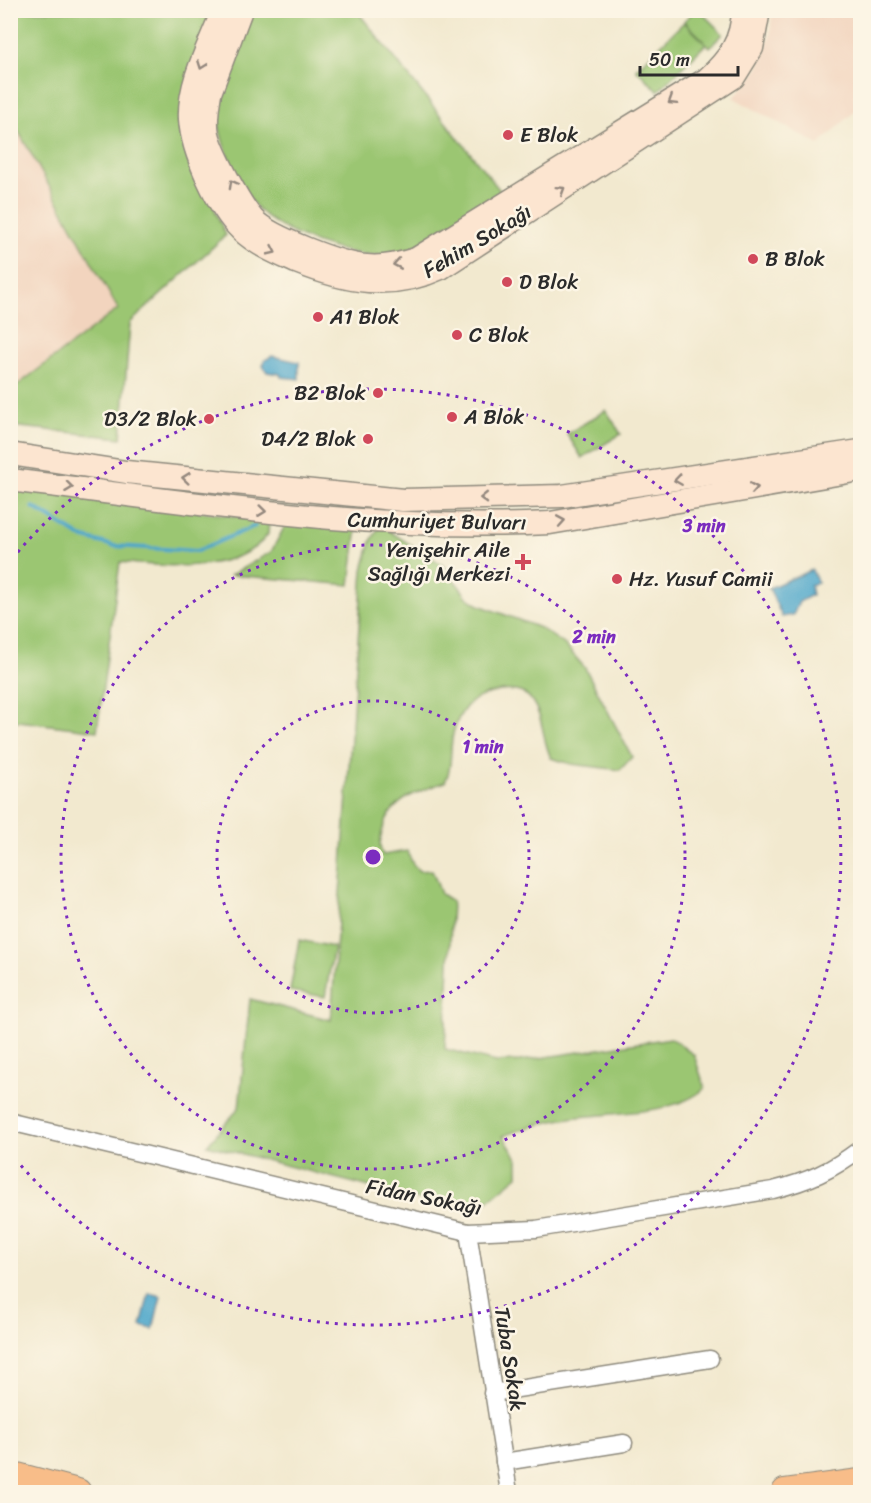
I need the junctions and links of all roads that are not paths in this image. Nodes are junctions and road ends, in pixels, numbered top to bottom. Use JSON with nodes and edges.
{"nodes":[{"id":1,"x":223,"y":10,"type":"edge"},
{"id":2,"x":241,"y":10,"type":"edge"},
{"id":3,"x":743,"y":10,"type":"edge"},
{"id":4,"x":759,"y":10,"type":"edge"},
{"id":5,"x":589,"y":163,"type":"junction"},
{"id":6,"x":861,"y":451,"type":"edge"},
{"id":7,"x":10,"y":454,"type":"edge"},
{"id":8,"x":810,"y":469,"type":"junction"},
{"id":9,"x":861,"y":470,"type":"edge"},
{"id":10,"x":10,"y":480,"type":"edge"},
{"id":11,"x":392,"y":499,"type":"junction"},
{"id":12,"x":389,"y":524,"type":"junction"},
{"id":13,"x":10,"y":1122,"type":"edge"},
{"id":14,"x":861,"y":1149,"type":"edge"},
{"id":15,"x":468,"y":1232,"type":"junction"},
{"id":16,"x":710,"y":1359,"type":"dead end"},
{"id":17,"x":492,"y":1393,"type":"junction"},
{"id":18,"x":624,"y":1443,"type":"dead end"},
{"id":19,"x":504,"y":1462,"type":"junction"},
{"id":20,"x":10,"y":1474,"type":"edge"},
{"id":21,"x":861,"y":1482,"type":"edge"},
{"id":22,"x":78,"y":1492,"type":"edge"},
{"id":23,"x":509,"y":1492,"type":"edge"},
{"id":24,"x":785,"y":1492,"type":"edge"}],
"edges":[{"from":1,"to":5,"type":"street","name":"Fehim Sokağı","one_way":true},
{"from":5,"to":2,"type":"street","name":"Fehim Sokağı","one_way":true},
{"from":3,"to":5,"type":"street","name":"Fehim Sokağı","one_way":true},
{"from":4,"to":5,"type":"street","name":"Fehim Sokağı"},
{"from":6,"to":8,"type":"street","name":"Cumhuriyet Bulvarı"},
{"from":11,"to":7,"type":"street","name":"Cumhuriyet Bulvarı","one_way":true},
{"from":8,"to":9,"type":"street","name":"Cumhuriyet Bulvarı"},
{"from":8,"to":11,"type":"street","name":"Cumhuriyet Bulvarı","one_way":true},
{"from":12,"to":8,"type":"street","name":"Cumhuriyet Bulvarı","one_way":true},
{"from":10,"to":12,"type":"street","name":"Cumhuriyet Bulvarı","one_way":true},
{"from":11,"to":12,"type":"street"},
{"from":13,"to":15,"type":"street","name":"Fidan Sokağı"},
{"from":14,"to":15,"type":"street","name":"Fidan Sokağı"},
{"from":15,"to":17,"type":"street","name":"Tuba Sokak"},
{"from":16,"to":17,"type":"street"},
{"from":17,"to":19,"type":"street","name":"Tuba Sokak"},
{"from":18,"to":19,"type":"street"},
{"from":19,"to":23,"type":"street","name":"Tuba Sokak"},
{"from":20,"to":22,"type":"main road"},
{"from":21,"to":24,"type":"main road"}]}
